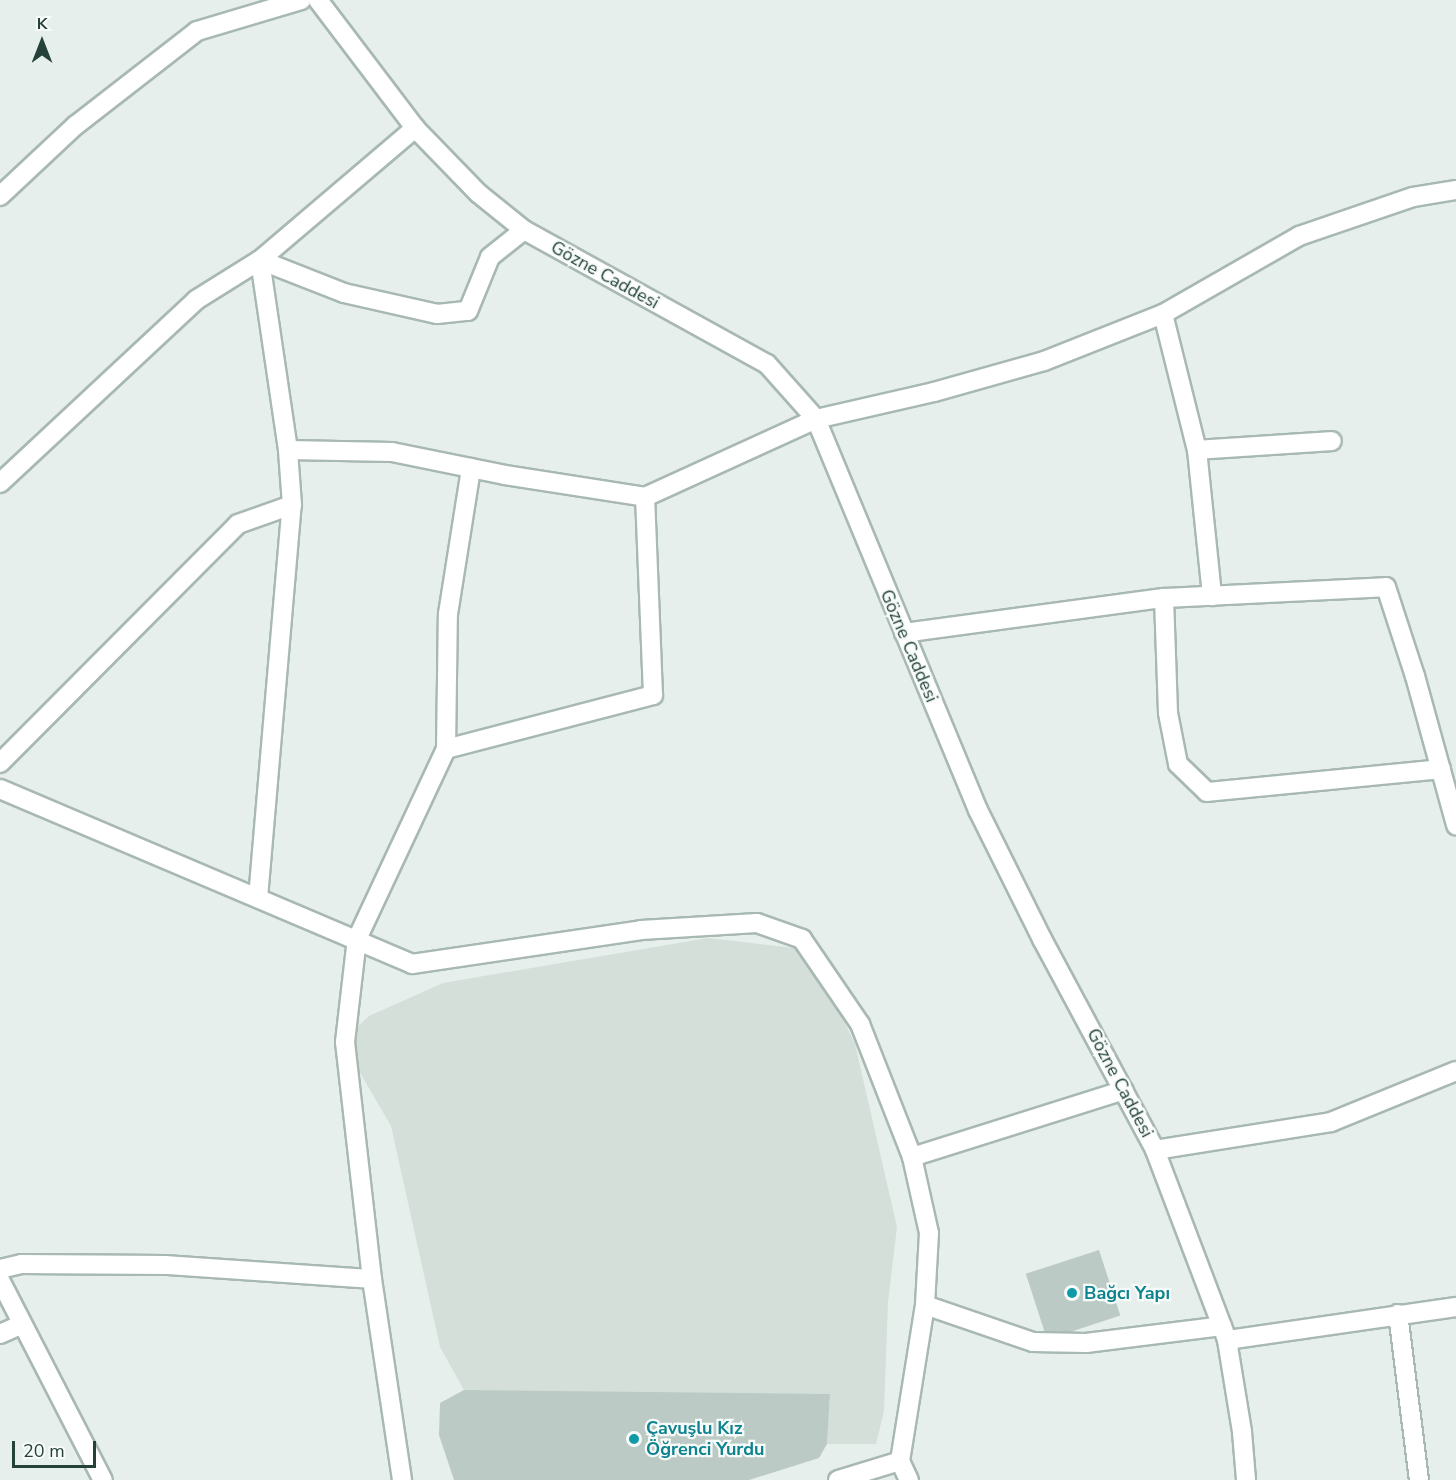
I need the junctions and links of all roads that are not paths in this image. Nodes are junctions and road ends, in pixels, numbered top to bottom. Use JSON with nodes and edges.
{"nodes":[{"id":1,"x":301,"y":0,"type":"edge"},
{"id":2,"x":318,"y":0,"type":"edge"},
{"id":3,"x":415,"y":128,"type":"junction"},
{"id":4,"x":1456,"y":190,"type":"edge"},
{"id":5,"x":0,"y":196,"type":"edge"},
{"id":6,"x":524,"y":230,"type":"junction"},
{"id":7,"x":260,"y":260,"type":"junction"},
{"id":8,"x":1163,"y":315,"type":"junction"},
{"id":9,"x":816,"y":419,"type":"junction"},
{"id":10,"x":1332,"y":441,"type":"dead end"},
{"id":11,"x":288,"y":450,"type":"junction"},
{"id":12,"x":1197,"y":450,"type":"junction"},
{"id":13,"x":471,"y":468,"type":"junction"},
{"id":14,"x":0,"y":483,"type":"edge"},
{"id":15,"x":645,"y":497,"type":"junction"},
{"id":16,"x":292,"y":505,"type":"junction"},
{"id":17,"x":1212,"y":596,"type":"junction"},
{"id":18,"x":1164,"y":598,"type":"junction"},
{"id":19,"x":904,"y":633,"type":"junction"},
{"id":20,"x":446,"y":749,"type":"junction"},
{"id":21,"x":0,"y":763,"type":"edge"},
{"id":22,"x":1447,"y":778,"type":"edge"},
{"id":23,"x":0,"y":789,"type":"edge"},
{"id":24,"x":1456,"y":825,"type":"edge"},
{"id":25,"x":258,"y":898,"type":"junction"},
{"id":26,"x":357,"y":939,"type":"junction"},
{"id":27,"x":1456,"y":1071,"type":"edge"},
{"id":28,"x":1124,"y":1090,"type":"junction"},
{"id":29,"x":1155,"y":1150,"type":"junction"},
{"id":30,"x":912,"y":1157,"type":"junction"},
{"id":31,"x":0,"y":1269,"type":"edge"},
{"id":32,"x":372,"y":1279,"type":"junction"},
{"id":33,"x":0,"y":1280,"type":"edge"},
{"id":34,"x":925,"y":1305,"type":"junction"},
{"id":35,"x":1456,"y":1307,"type":"edge"},
{"id":36,"x":1398,"y":1314,"type":"junction"},
{"id":37,"x":22,"y":1324,"type":"junction"},
{"id":38,"x":1225,"y":1333,"type":"junction"},
{"id":39,"x":0,"y":1334,"type":"edge"},
{"id":40,"x":900,"y":1461,"type":"junction"},
{"id":41,"x":103,"y":1480,"type":"edge"},
{"id":42,"x":402,"y":1480,"type":"edge"},
{"id":43,"x":838,"y":1480,"type":"edge"},
{"id":44,"x":909,"y":1480,"type":"edge"},
{"id":45,"x":1246,"y":1480,"type":"edge"},
{"id":46,"x":1419,"y":1480,"type":"edge"}],
"edges":[{"from":1,"to":5,"type":"street"},
{"from":2,"to":3,"type":"street","name":"Gözne Caddesi"},
{"from":3,"to":6,"type":"street","name":"Gözne Caddesi"},
{"from":3,"to":7,"type":"street"},
{"from":4,"to":8,"type":"street"},
{"from":6,"to":7,"type":"street"},
{"from":6,"to":9,"type":"street","name":"Gözne Caddesi"},
{"from":7,"to":11,"type":"street"},
{"from":7,"to":14,"type":"street"},
{"from":8,"to":9,"type":"street"},
{"from":8,"to":12,"type":"street"},
{"from":9,"to":15,"type":"street"},
{"from":9,"to":19,"type":"street","name":"Gözne Caddesi"},
{"from":10,"to":12,"type":"street"},
{"from":11,"to":13,"type":"street"},
{"from":11,"to":16,"type":"street"},
{"from":12,"to":17,"type":"street"},
{"from":13,"to":15,"type":"street"},
{"from":13,"to":20,"type":"street"},
{"from":15,"to":20,"type":"street"},
{"from":16,"to":21,"type":"street"},
{"from":16,"to":25,"type":"street"},
{"from":17,"to":18,"type":"street"},
{"from":17,"to":22,"type":"street"},
{"from":18,"to":19,"type":"street"},
{"from":18,"to":22,"type":"street"},
{"from":19,"to":28,"type":"street","name":"Gözne Caddesi"},
{"from":20,"to":26,"type":"street"},
{"from":22,"to":24,"type":"street"},
{"from":23,"to":25,"type":"street"},
{"from":25,"to":26,"type":"street"},
{"from":26,"to":30,"type":"street"},
{"from":26,"to":32,"type":"street"},
{"from":27,"to":29,"type":"street"},
{"from":28,"to":29,"type":"street","name":"Gözne Caddesi"},
{"from":28,"to":30,"type":"street"},
{"from":29,"to":38,"type":"street","name":"Gözne Caddesi"},
{"from":30,"to":34,"type":"street"},
{"from":31,"to":32,"type":"street"},
{"from":32,"to":42,"type":"street"},
{"from":33,"to":37,"type":"street"},
{"from":34,"to":38,"type":"street"},
{"from":34,"to":40,"type":"street"},
{"from":35,"to":36,"type":"street"},
{"from":36,"to":38,"type":"street"},
{"from":36,"to":46,"type":"street"},
{"from":37,"to":39,"type":"street"},
{"from":37,"to":41,"type":"street"},
{"from":38,"to":45,"type":"street","name":"Gözne Caddesi"},
{"from":40,"to":43,"type":"street"},
{"from":40,"to":44,"type":"street"}]}
